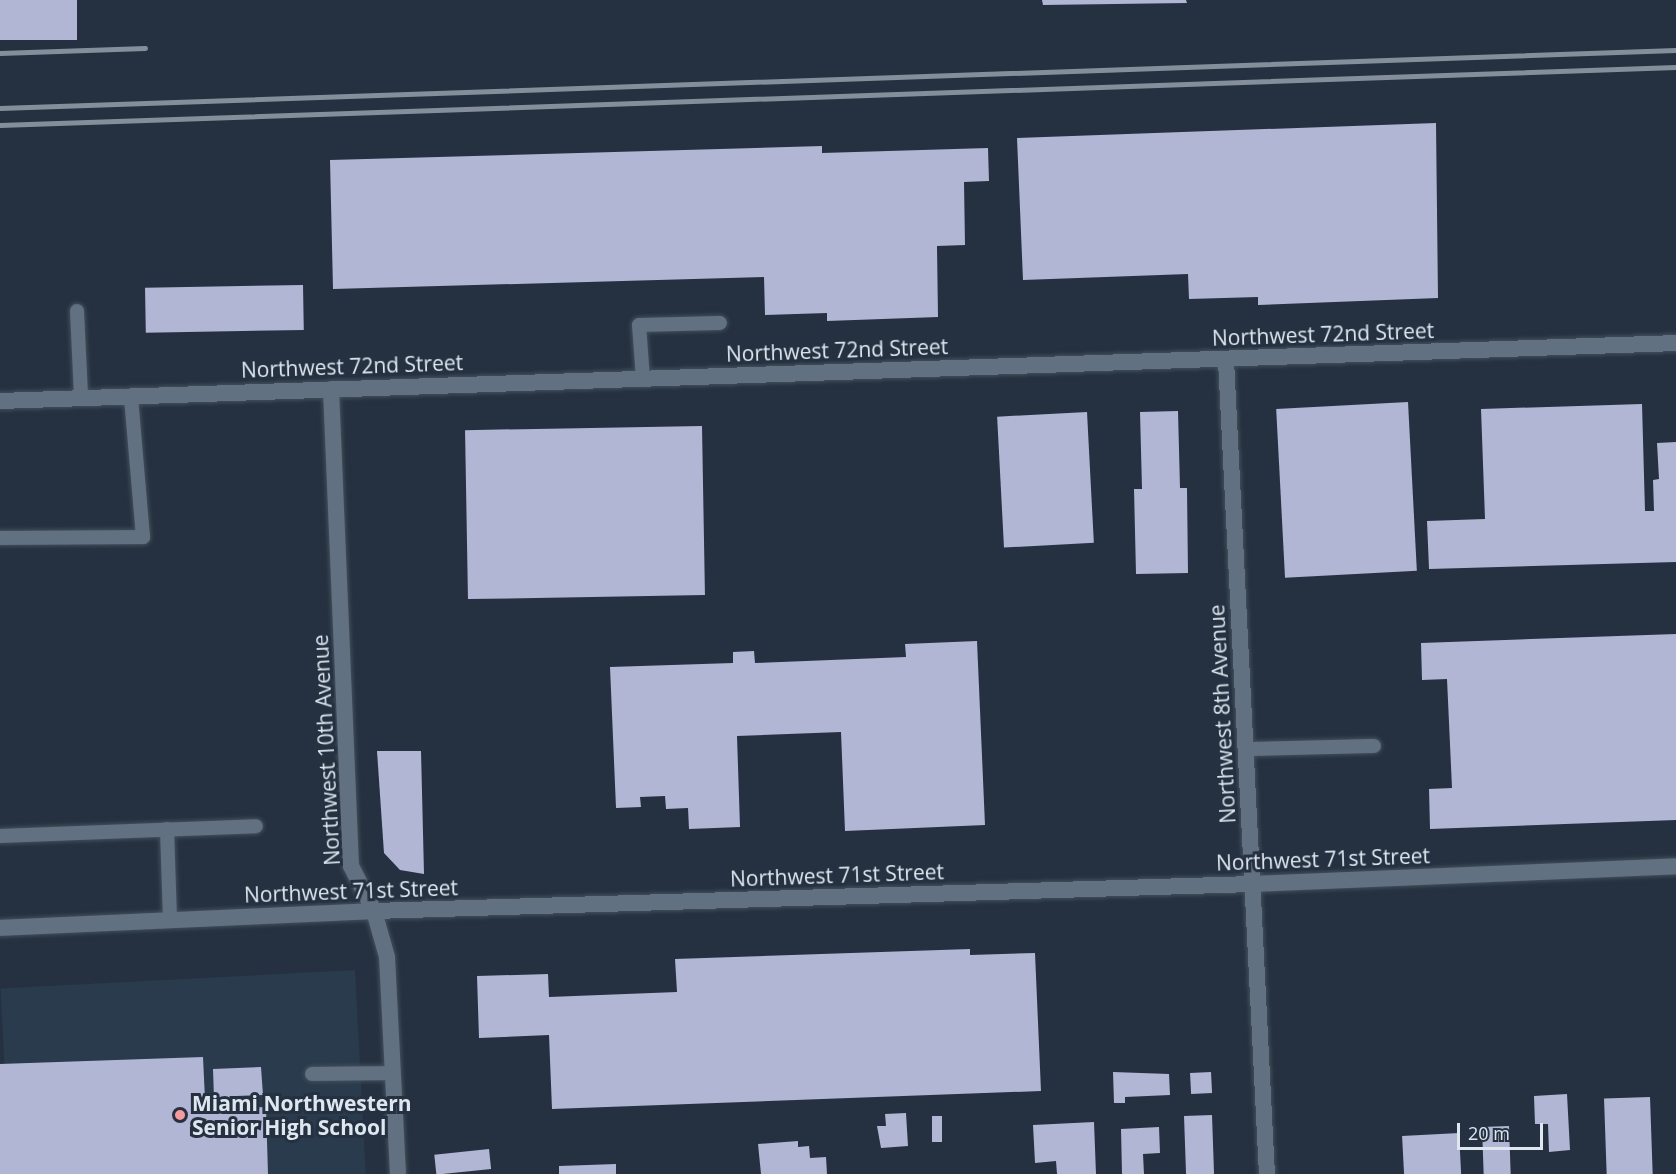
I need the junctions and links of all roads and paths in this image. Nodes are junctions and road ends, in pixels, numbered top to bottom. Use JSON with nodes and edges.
{"nodes":[{"id":1,"x":77,"y":311,"type":"dead end"},
{"id":2,"x":720,"y":323,"type":"dead end"},
{"id":3,"x":1676,"y":343,"type":"edge"},
{"id":4,"x":1226,"y":360,"type":"junction"},
{"id":5,"x":643,"y":379,"type":"junction"},
{"id":6,"x":331,"y":389,"type":"junction"},
{"id":7,"x":131,"y":396,"type":"junction"},
{"id":8,"x":81,"y":398,"type":"junction"},
{"id":9,"x":0,"y":401,"type":"edge"},
{"id":10,"x":0,"y":538,"type":"edge"},
{"id":11,"x":1374,"y":746,"type":"dead end"},
{"id":12,"x":1247,"y":749,"type":"junction"},
{"id":13,"x":256,"y":826,"type":"dead end"},
{"id":14,"x":167,"y":829,"type":"junction"},
{"id":15,"x":0,"y":836,"type":"edge"},
{"id":16,"x":1676,"y":866,"type":"edge"},
{"id":17,"x":1254,"y":884,"type":"junction"},
{"id":18,"x":374,"y":911,"type":"junction"},
{"id":19,"x":170,"y":921,"type":"junction"},
{"id":20,"x":0,"y":928,"type":"edge"},
{"id":21,"x":393,"y":1073,"type":"junction"},
{"id":22,"x":312,"y":1074,"type":"dead end"},
{"id":23,"x":398,"y":1174,"type":"edge"},
{"id":24,"x":1267,"y":1174,"type":"edge"}],
"edges":[{"from":1,"to":8,"type":"lane"},
{"from":2,"to":5,"type":"lane"},
{"from":3,"to":4,"type":"street","name":"Northwest 72nd Street"},
{"from":4,"to":5,"type":"street","name":"Northwest 72nd Street"},
{"from":4,"to":12,"type":"street","name":"Northwest 8th Avenue"},
{"from":5,"to":6,"type":"street","name":"Northwest 72nd Street"},
{"from":6,"to":7,"type":"street","name":"Northwest 72nd Street"},
{"from":6,"to":18,"type":"street","name":"Northwest 10th Avenue"},
{"from":7,"to":8,"type":"street","name":"Northwest 72nd Street"},
{"from":7,"to":10,"type":"lane"},
{"from":8,"to":9,"type":"street","name":"Northwest 72nd Street"},
{"from":11,"to":12,"type":"lane"},
{"from":12,"to":17,"type":"street","name":"Northwest 8th Avenue"},
{"from":13,"to":14,"type":"lane"},
{"from":14,"to":15,"type":"lane"},
{"from":14,"to":19,"type":"lane"},
{"from":16,"to":17,"type":"street","name":"Northwest 71st Street"},
{"from":17,"to":18,"type":"street","name":"Northwest 71st Street"},
{"from":17,"to":24,"type":"street","name":"Northwest 8th Avenue"},
{"from":18,"to":19,"type":"street","name":"Northwest 71st Street"},
{"from":18,"to":21,"type":"street","name":"Northwest 10th Avenue"},
{"from":19,"to":20,"type":"street","name":"Northwest 71st Street"},
{"from":21,"to":22,"type":"lane"},
{"from":21,"to":23,"type":"street","name":"Northwest 10th Avenue"}]}
